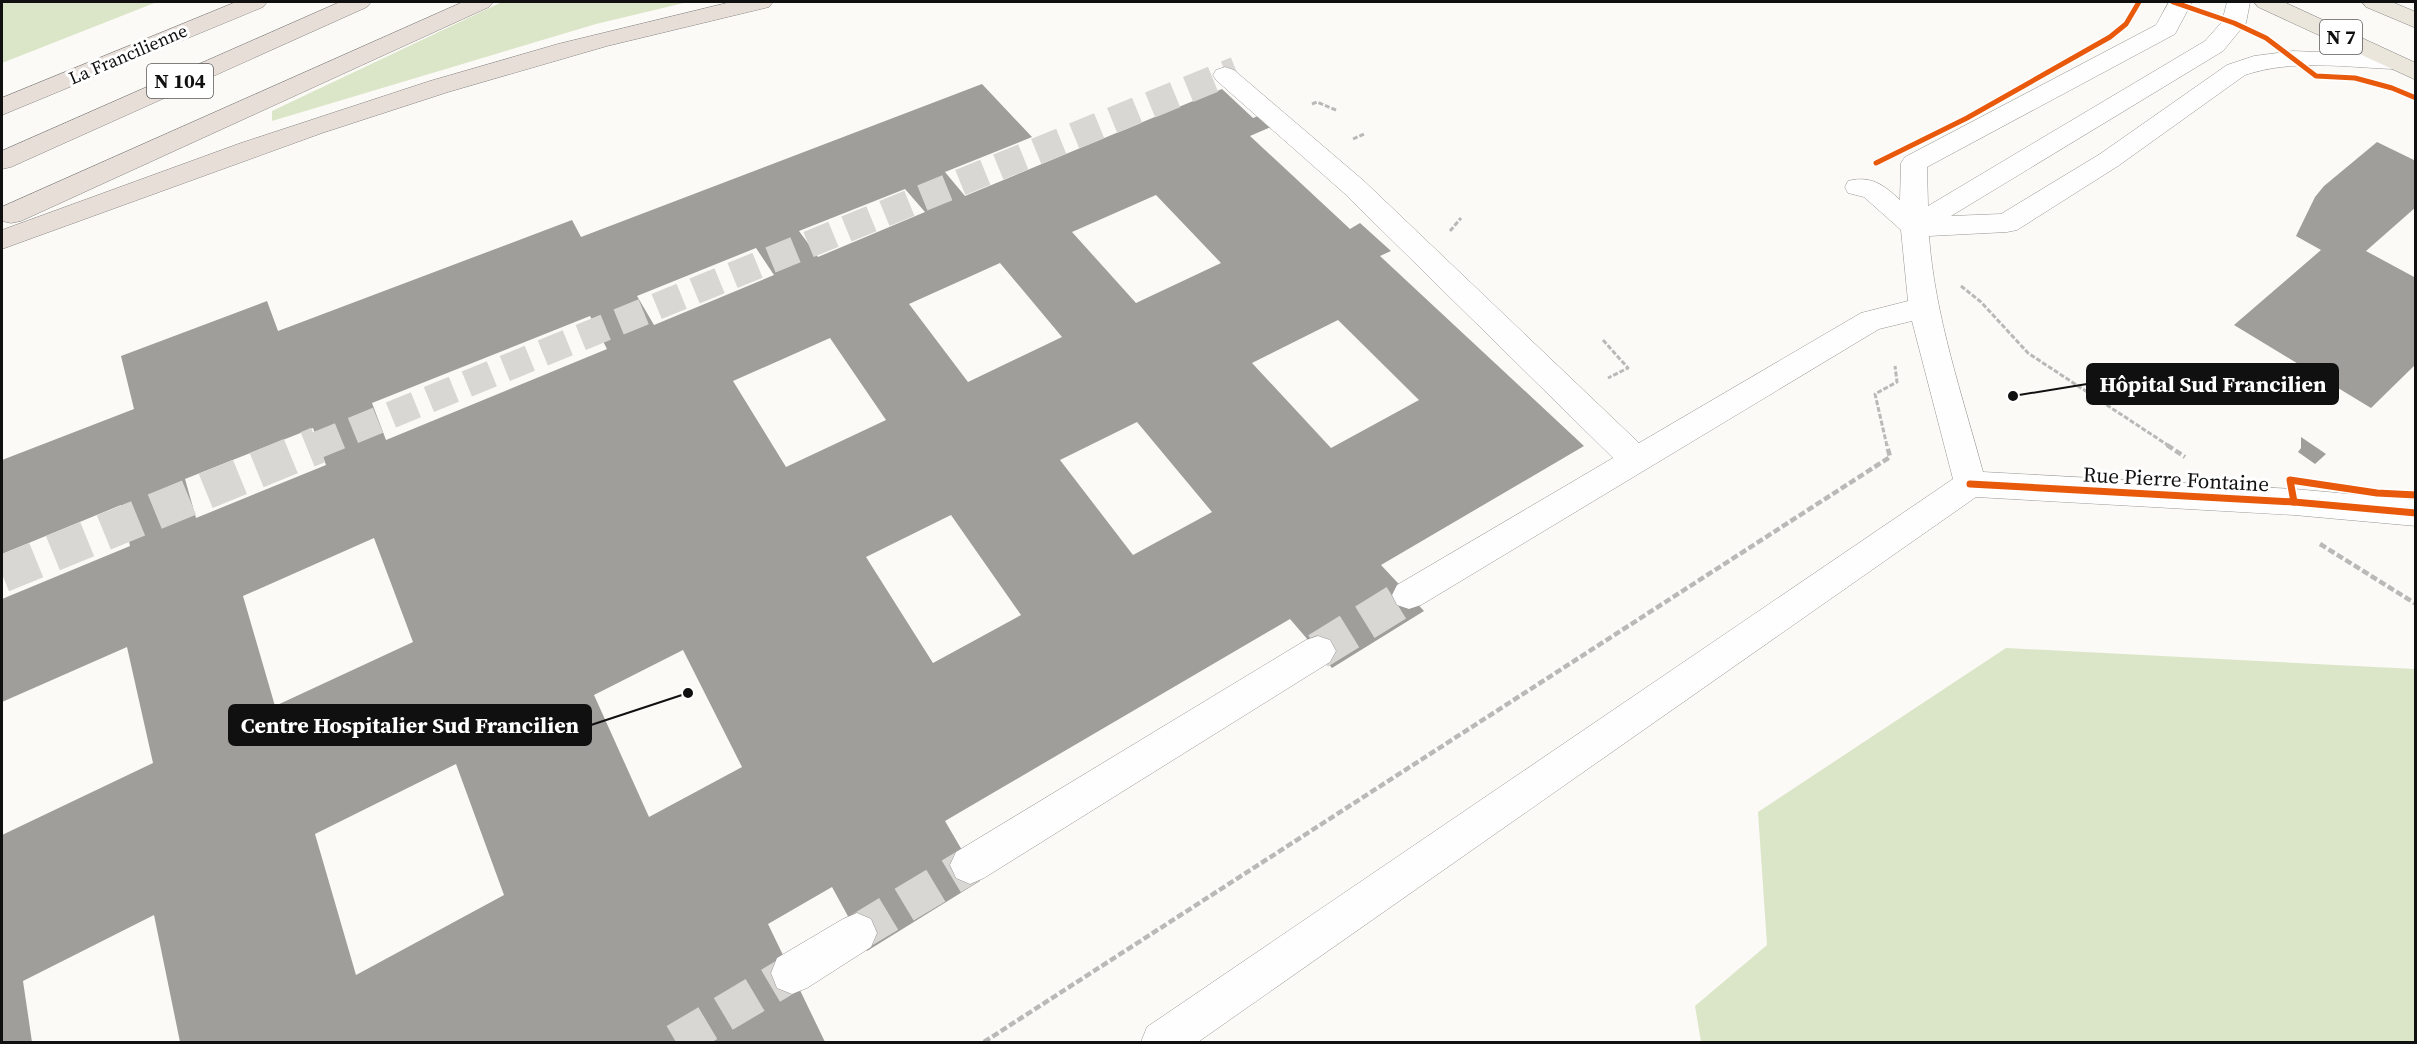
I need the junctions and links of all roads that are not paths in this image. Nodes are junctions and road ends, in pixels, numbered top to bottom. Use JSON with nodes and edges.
{"nodes":[{"id":1,"x":255,"y":2,"type":"edge"},
{"id":2,"x":359,"y":2,"type":"edge"},
{"id":3,"x":481,"y":2,"type":"edge"},
{"id":4,"x":761,"y":2,"type":"edge"},
{"id":5,"x":2180,"y":2,"type":"edge"},
{"id":6,"x":2238,"y":2,"type":"edge"},
{"id":7,"x":2266,"y":2,"type":"edge"},
{"id":8,"x":2374,"y":2,"type":"edge"},
{"id":9,"x":2415,"y":21,"type":"edge"},
{"id":10,"x":2404,"y":68,"type":"edge"},
{"id":11,"x":1225,"y":75,"type":"dead end"},
{"id":12,"x":2,"y":107,"type":"edge"},
{"id":13,"x":2,"y":161,"type":"edge"},
{"id":14,"x":1858,"y":187,"type":"dead end"},
{"id":15,"x":2,"y":219,"type":"edge"},
{"id":16,"x":1914,"y":227,"type":"junction"},
{"id":17,"x":2,"y":240,"type":"edge"},
{"id":18,"x":1922,"y":292,"type":"junction"},
{"id":19,"x":1636,"y":460,"type":"junction"},
{"id":20,"x":1970,"y":483,"type":"junction"},
{"id":21,"x":2415,"y":513,"type":"edge"},
{"id":22,"x":1409,"y":595,"type":"tunnel mouth"},
{"id":23,"x":1318,"y":651,"type":"tunnel mouth"},
{"id":24,"x":970,"y":865,"type":"tunnel mouth"},
{"id":25,"x":857,"y":933,"type":"tunnel mouth"},
{"id":26,"x":792,"y":973,"type":"tunnel mouth"},
{"id":27,"x":1162,"y":1042,"type":"edge"}],
"edges":[{"from":1,"to":12,"type":"highway","name":"La Francilienne","number":"N 104"},
{"from":2,"to":13,"type":"highway","number":"N 104"},
{"from":3,"to":15,"type":"highway"},
{"from":4,"to":17,"type":"highway"},
{"from":5,"to":16,"type":"street"},
{"from":6,"to":16,"type":"street"},
{"from":7,"to":10,"type":"main road","number":"N 7"},
{"from":8,"to":9,"type":"main road","number":"N 7"},
{"from":10,"to":16,"type":"street"},
{"from":11,"to":19,"type":"street"},
{"from":14,"to":16,"type":"street"},
{"from":16,"to":18,"type":"street"},
{"from":18,"to":19,"type":"street"},
{"from":18,"to":20,"type":"street"},
{"from":19,"to":22,"type":"street"},
{"from":20,"to":21,"type":"street","name":"Rue Pierre Fontaine"},
{"from":20,"to":27,"type":"street"},
{"from":23,"to":24,"type":"street"},
{"from":25,"to":26,"type":"street"}]}
